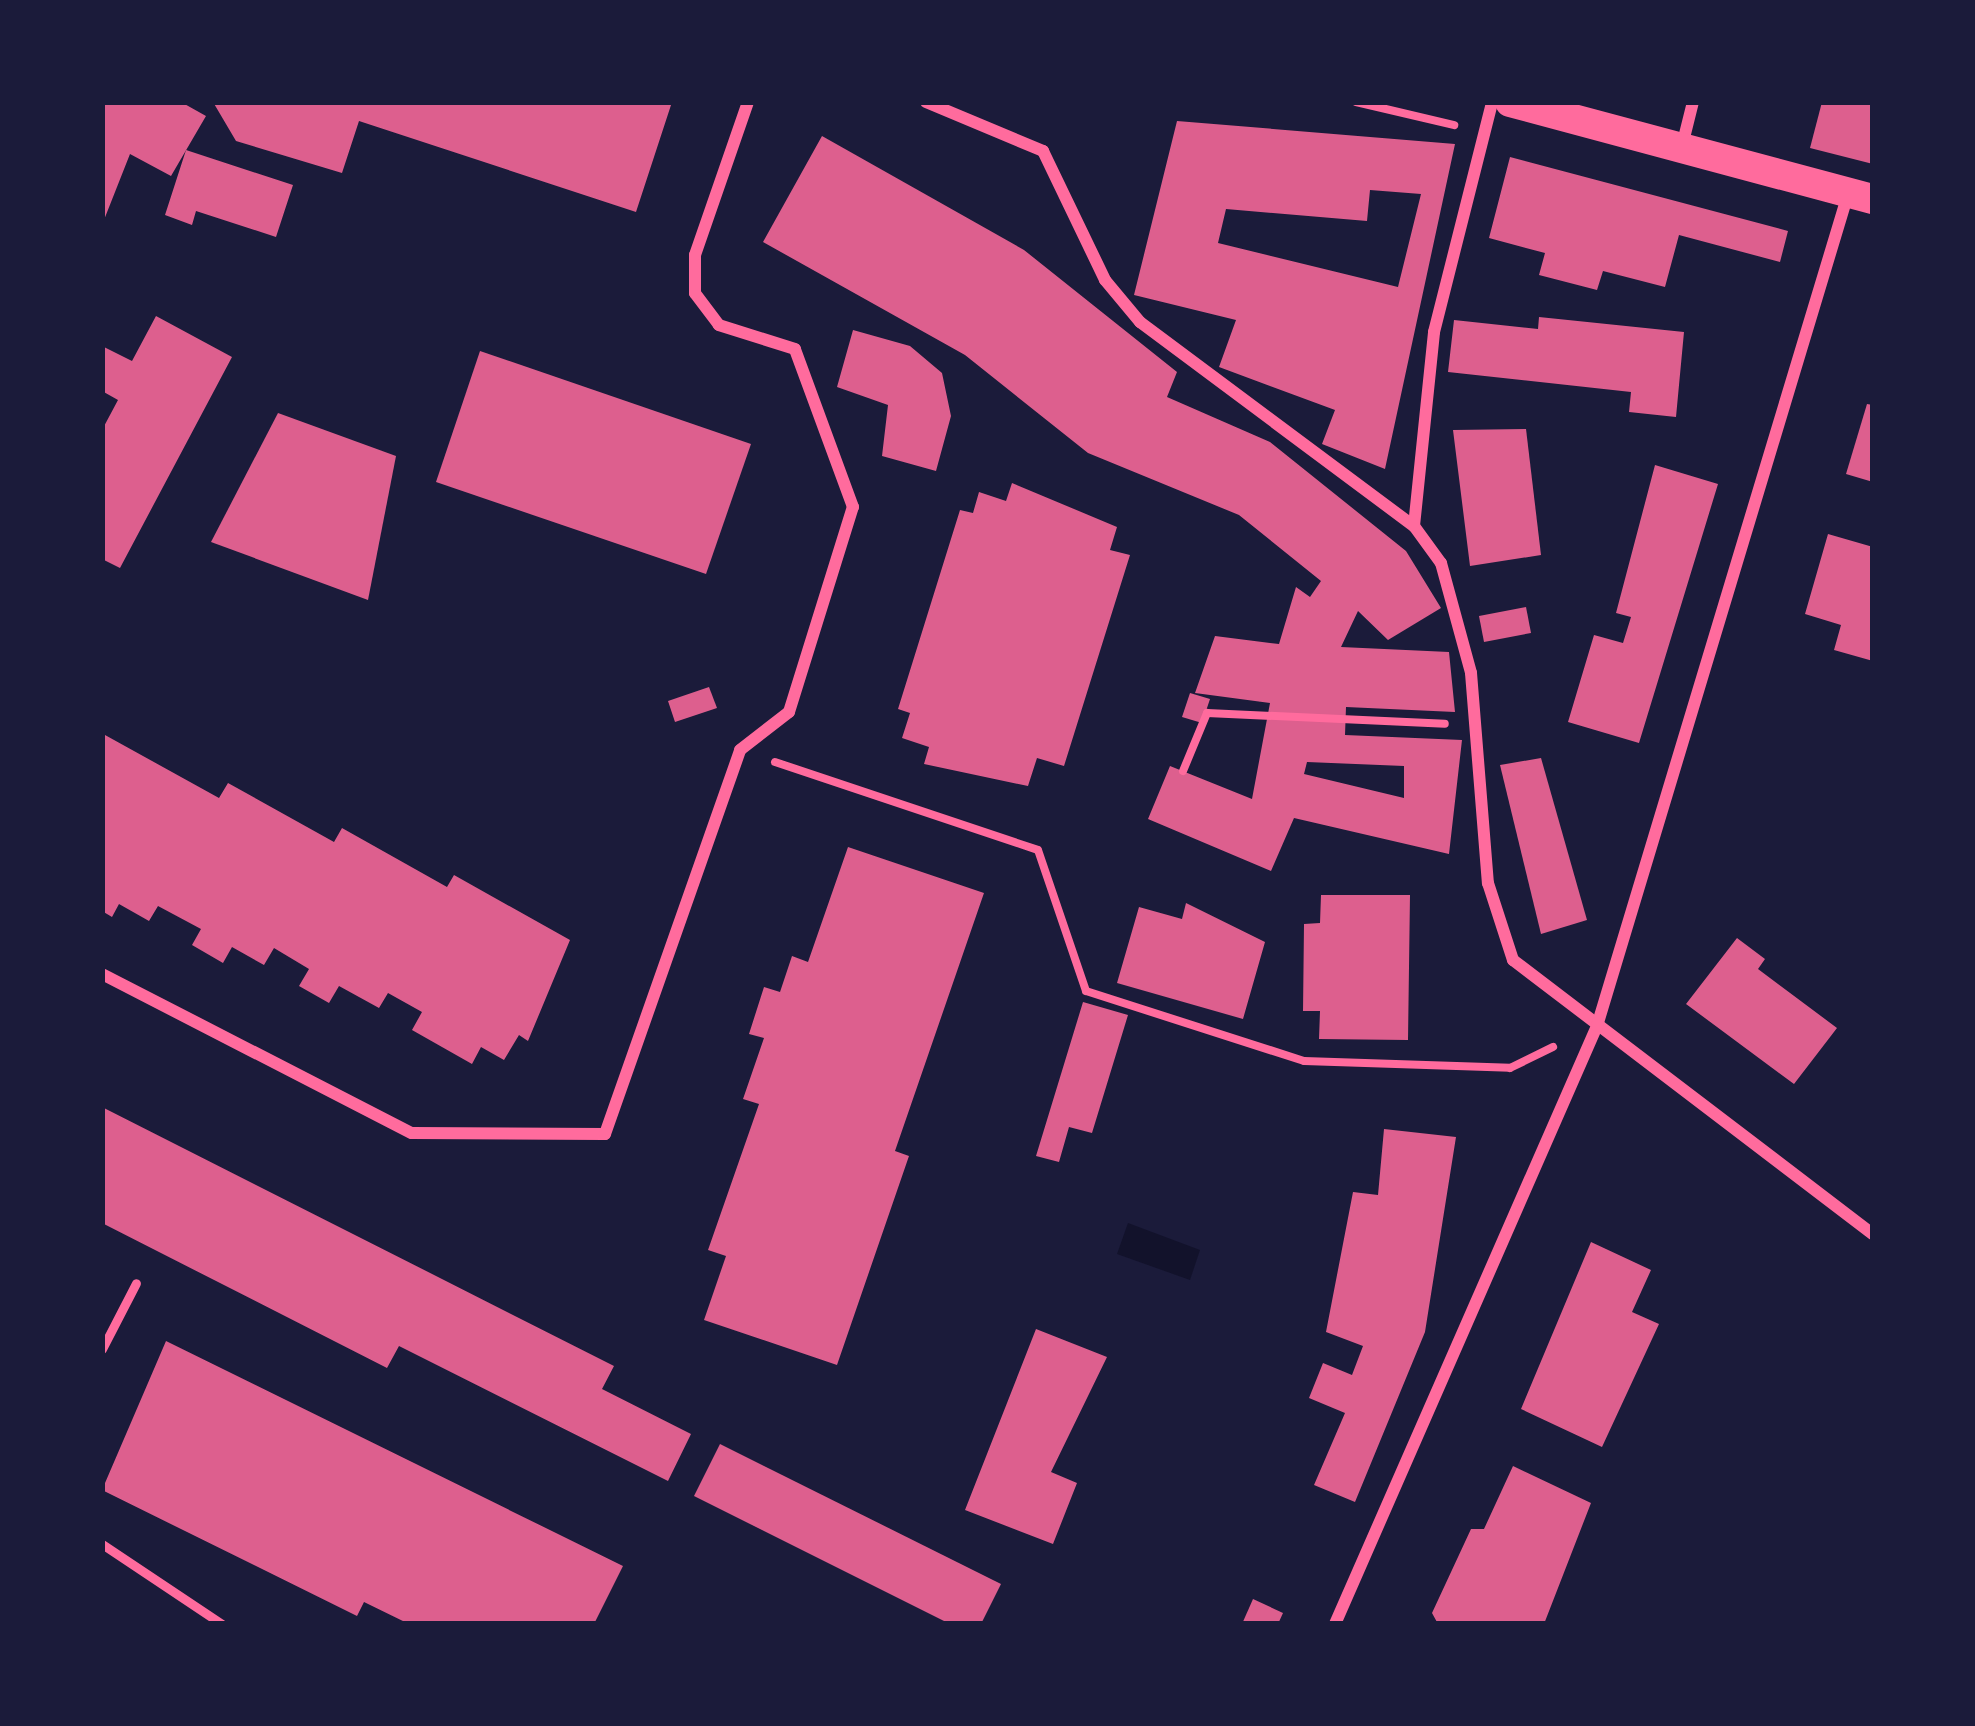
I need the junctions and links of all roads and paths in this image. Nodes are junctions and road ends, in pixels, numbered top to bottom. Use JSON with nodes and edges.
{"nodes":[{"id":1,"x":748,"y":102,"type":"edge"},
{"id":2,"x":926,"y":102,"type":"edge"},
{"id":3,"x":1492,"y":102,"type":"edge"},
{"id":4,"x":1510,"y":102,"type":"edge"},
{"id":5,"x":1693,"y":102,"type":"edge"},
{"id":6,"x":1682,"y":146,"type":"junction"},
{"id":7,"x":1861,"y":196,"type":"edge"},
{"id":8,"x":1414,"y":526,"type":"junction"},
{"id":9,"x":1477,"y":725,"type":"junction"},
{"id":10,"x":740,"y":750,"type":"junction"},
{"id":11,"x":1184,"y":771,"type":"dead end"},
{"id":12,"x":102,"y":974,"type":"edge"},
{"id":13,"x":1597,"y":1026,"type":"junction"},
{"id":14,"x":1873,"y":1234,"type":"edge"},
{"id":15,"x":136,"y":1282,"type":"dead end"},
{"id":16,"x":102,"y":1349,"type":"edge"},
{"id":17,"x":102,"y":1544,"type":"edge"},
{"id":18,"x":223,"y":1624,"type":"edge"},
{"id":19,"x":1335,"y":1624,"type":"edge"}],
"edges":[{"from":1,"to":10,"type":"street"},
{"from":2,"to":8,"type":"street"},
{"from":3,"to":8,"type":"street"},
{"from":4,"to":6,"type":"main road"},
{"from":5,"to":6,"type":"street"},
{"from":6,"to":7,"type":"main road"},
{"from":7,"to":13,"type":"street"},
{"from":8,"to":9,"type":"street"},
{"from":9,"to":11,"type":"path"},
{"from":9,"to":13,"type":"street"},
{"from":10,"to":12,"type":"street"},
{"from":10,"to":13,"type":"path"},
{"from":13,"to":14,"type":"street"},
{"from":13,"to":19,"type":"street"},
{"from":15,"to":16,"type":"lane"},
{"from":17,"to":18,"type":"lane"}]}
